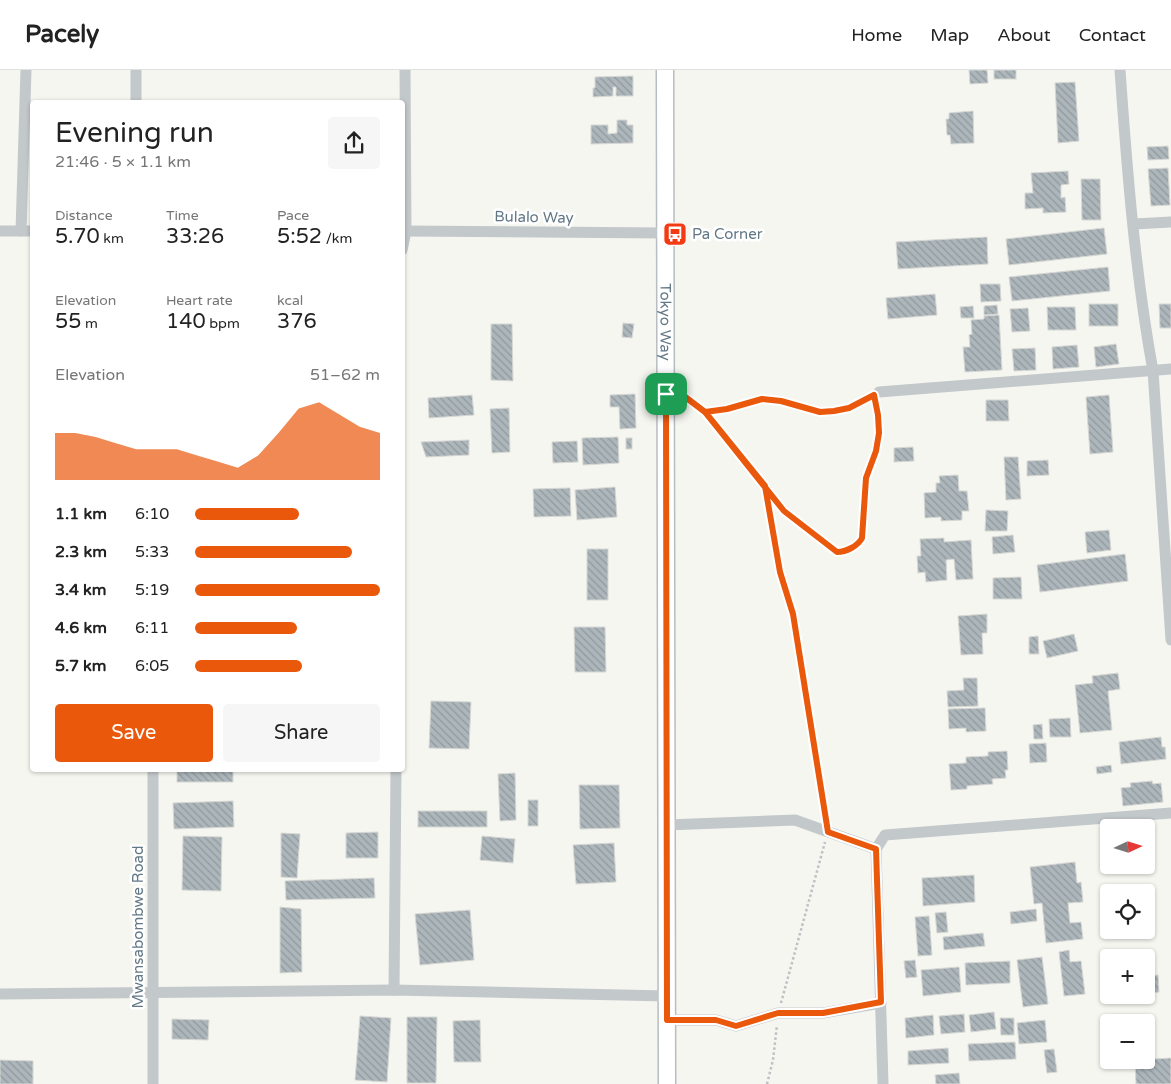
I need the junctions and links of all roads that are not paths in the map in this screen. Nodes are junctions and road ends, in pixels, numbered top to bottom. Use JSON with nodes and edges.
{"nodes":[{"id":1,"x":26,"y":70,"type":"edge"},
{"id":2,"x":136,"y":70,"type":"edge"},
{"id":3,"x":405,"y":70,"type":"edge"},
{"id":4,"x":665,"y":70,"type":"edge"},
{"id":5,"x":1120,"y":70,"type":"edge"},
{"id":6,"x":136,"y":100,"type":"edge"},
{"id":7,"x":405,"y":100,"type":"edge"},
{"id":8,"x":1171,"y":222,"type":"edge"},
{"id":9,"x":1134,"y":224,"type":"junction"},
{"id":10,"x":0,"y":231,"type":"edge"},
{"id":11,"x":27,"y":231,"type":"edge"},
{"id":12,"x":405,"y":231,"type":"edge"},
{"id":13,"x":665,"y":234,"type":"junction"},
{"id":14,"x":1171,"y":369,"type":"edge"},
{"id":15,"x":1153,"y":371,"type":"junction"},
{"id":16,"x":879,"y":392,"type":"dead end"},
{"id":17,"x":1170,"y":609,"type":"edge"},
{"id":18,"x":1171,"y":640,"type":"edge"},
{"id":19,"x":153,"y":772,"type":"edge"},
{"id":20,"x":396,"y":772,"type":"edge"},
{"id":21,"x":1171,"y":813,"type":"edge"},
{"id":22,"x":667,"y":825,"type":"junction"},
{"id":23,"x":876,"y":849,"type":"junction"},
{"id":24,"x":394,"y":990,"type":"junction"},
{"id":25,"x":153,"y":992,"type":"junction"},
{"id":26,"x":0,"y":994,"type":"edge"},
{"id":27,"x":667,"y":996,"type":"junction"},
{"id":28,"x":881,"y":1002,"type":"junction"},
{"id":29,"x":667,"y":1020,"type":"junction"},
{"id":30,"x":153,"y":1084,"type":"edge"},
{"id":31,"x":667,"y":1084,"type":"edge"},
{"id":32,"x":883,"y":1084,"type":"edge"}],
"edges":[{"from":1,"to":11,"type":"street"},
{"from":2,"to":6,"type":"street"},
{"from":3,"to":7,"type":"street"},
{"from":4,"to":13,"type":"street","name":"Tokyo Way"},
{"from":5,"to":9,"type":"street"},
{"from":8,"to":9,"type":"street"},
{"from":9,"to":15,"type":"street"},
{"from":10,"to":11,"type":"street"},
{"from":12,"to":13,"type":"street","name":"Bulalo Way"},
{"from":13,"to":22,"type":"street","name":"Tokyo Way"},
{"from":14,"to":15,"type":"street"},
{"from":15,"to":16,"type":"street"},
{"from":15,"to":17,"type":"street"},
{"from":17,"to":18,"type":"street"},
{"from":19,"to":25,"type":"street","name":"Mwansabombwe Road"},
{"from":20,"to":24,"type":"street"},
{"from":21,"to":23,"type":"street"},
{"from":22,"to":23,"type":"street"},
{"from":22,"to":27,"type":"street","name":"Tokyo Way"},
{"from":23,"to":28,"type":"street"},
{"from":24,"to":25,"type":"street"},
{"from":24,"to":27,"type":"street"},
{"from":25,"to":26,"type":"street"},
{"from":25,"to":30,"type":"street","name":"Mwansabombwe Road"},
{"from":27,"to":29,"type":"street","name":"Tokyo Way"},
{"from":28,"to":29,"type":"street"},
{"from":28,"to":32,"type":"street"},
{"from":29,"to":31,"type":"street","name":"Tokyo Way"}]}
